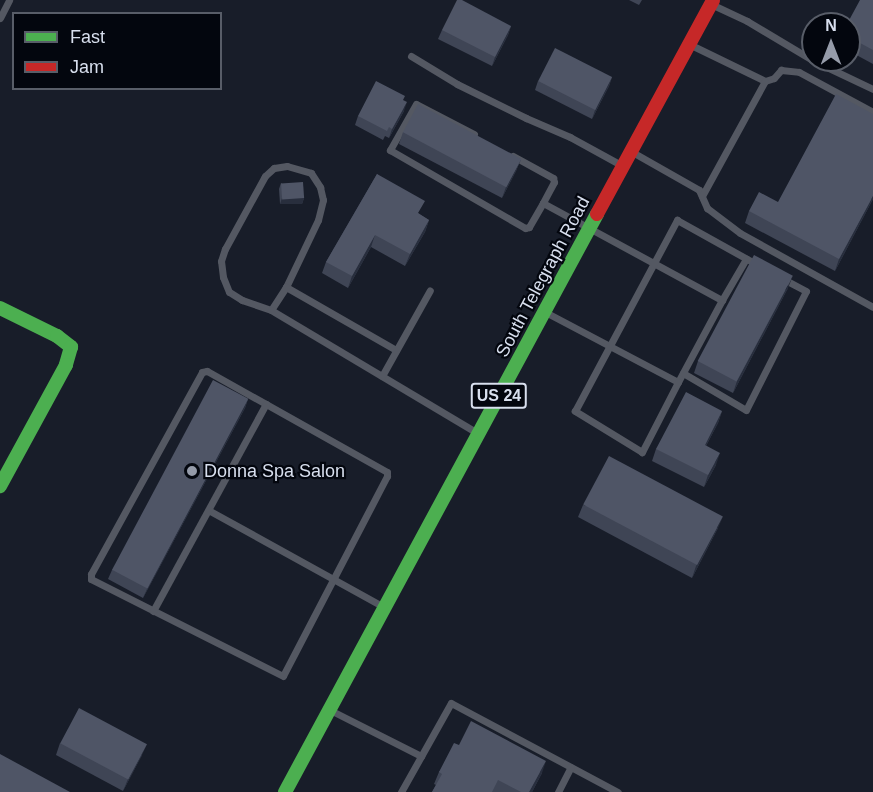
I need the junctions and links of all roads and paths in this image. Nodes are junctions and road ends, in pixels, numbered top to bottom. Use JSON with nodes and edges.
{"nodes":[{"id":1,"x":9,"y":0,"type":"edge"},
{"id":2,"x":712,"y":2,"type":"edge"},
{"id":3,"x":0,"y":18,"type":"edge"},
{"id":4,"x":689,"y":44,"type":"junction"},
{"id":5,"x":411,"y":56,"type":"dead end"},
{"id":6,"x":765,"y":81,"type":"junction"},
{"id":7,"x":873,"y":89,"type":"edge"},
{"id":8,"x":873,"y":112,"type":"edge"},
{"id":9,"x":480,"y":138,"type":"edge"},
{"id":10,"x":501,"y":149,"type":"edge"},
{"id":11,"x":632,"y":151,"type":"junction"},
{"id":12,"x":624,"y":166,"type":"junction"},
{"id":13,"x":702,"y":196,"type":"junction"},
{"id":14,"x":543,"y":203,"type":"junction"},
{"id":15,"x":591,"y":227,"type":"junction"},
{"id":16,"x":746,"y":259,"type":"junction"},
{"id":17,"x":654,"y":262,"type":"junction"},
{"id":18,"x":766,"y":270,"type":"edge"},
{"id":19,"x":776,"y":275,"type":"edge"},
{"id":20,"x":286,"y":287,"type":"junction"},
{"id":21,"x":430,"y":290,"type":"dead end"},
{"id":22,"x":722,"y":300,"type":"junction"},
{"id":23,"x":0,"y":308,"type":"edge"},
{"id":24,"x":873,"y":308,"type":"edge"},
{"id":25,"x":271,"y":310,"type":"junction"},
{"id":26,"x":545,"y":312,"type":"junction"},
{"id":27,"x":609,"y":346,"type":"junction"},
{"id":28,"x":396,"y":350,"type":"junction"},
{"id":29,"x":683,"y":373,"type":"junction"},
{"id":30,"x":382,"y":375,"type":"junction"},
{"id":31,"x":678,"y":382,"type":"junction"},
{"id":32,"x":266,"y":404,"type":"junction"},
{"id":33,"x":478,"y":434,"type":"junction"},
{"id":34,"x":0,"y":486,"type":"edge"},
{"id":35,"x":210,"y":511,"type":"junction"},
{"id":36,"x":333,"y":579,"type":"junction"},
{"id":37,"x":384,"y":607,"type":"junction"},
{"id":38,"x":153,"y":611,"type":"junction"},
{"id":39,"x":330,"y":710,"type":"junction"},
{"id":40,"x":421,"y":756,"type":"junction"},
{"id":41,"x":571,"y":767,"type":"junction"},
{"id":42,"x":612,"y":791,"type":"edge"},
{"id":43,"x":285,"y":792,"type":"edge"},
{"id":44,"x":401,"y":792,"type":"edge"},
{"id":45,"x":558,"y":792,"type":"edge"}],
"edges":[{"from":1,"to":3,"type":"lane"},
{"from":2,"to":4,"type":"main road","name":"South Telegraph Road","number":"US 24"},
{"from":2,"to":7,"type":"lane"},
{"from":4,"to":6,"type":"lane"},
{"from":4,"to":11,"type":"main road","name":"South Telegraph Road","number":"US 24"},
{"from":5,"to":12,"type":"lane"},
{"from":6,"to":8,"type":"lane"},
{"from":6,"to":13,"type":"lane"},
{"from":9,"to":14,"type":"lane"},
{"from":10,"to":14,"type":"lane"},
{"from":11,"to":12,"type":"main road","name":"South Telegraph Road","number":"US 24"},
{"from":11,"to":13,"type":"lane"},
{"from":12,"to":15,"type":"main road","name":"South Telegraph Road","number":"US 24"},
{"from":13,"to":24,"type":"lane"},
{"from":14,"to":15,"type":"lane"},
{"from":15,"to":17,"type":"lane"},
{"from":15,"to":26,"type":"main road","name":"South Telegraph Road","number":"US 24"},
{"from":16,"to":17,"type":"lane"},
{"from":16,"to":18,"type":"lane"},
{"from":16,"to":22,"type":"lane"},
{"from":17,"to":22,"type":"lane"},
{"from":17,"to":27,"type":"lane"},
{"from":19,"to":29,"type":"lane"},
{"from":20,"to":25,"type":"lane"},
{"from":20,"to":25,"type":"lane"},
{"from":20,"to":28,"type":"lane"},
{"from":21,"to":28,"type":"lane"},
{"from":22,"to":29,"type":"lane"},
{"from":23,"to":34,"type":"main road"},
{"from":25,"to":30,"type":"lane"},
{"from":26,"to":27,"type":"lane"},
{"from":26,"to":33,"type":"main road","name":"South Telegraph Road","number":"US 24"},
{"from":27,"to":31,"type":"lane"},
{"from":27,"to":31,"type":"lane"},
{"from":28,"to":30,"type":"lane"},
{"from":29,"to":31,"type":"lane"},
{"from":30,"to":33,"type":"lane"},
{"from":32,"to":35,"type":"lane"},
{"from":32,"to":36,"type":"lane"},
{"from":32,"to":38,"type":"lane"},
{"from":33,"to":37,"type":"main road","name":"South Telegraph Road","number":"US 24"},
{"from":35,"to":36,"type":"lane"},
{"from":35,"to":38,"type":"lane"},
{"from":36,"to":37,"type":"lane"},
{"from":36,"to":38,"type":"lane"},
{"from":37,"to":39,"type":"main road","name":"South Telegraph Road","number":"US 24"},
{"from":39,"to":40,"type":"lane"},
{"from":39,"to":43,"type":"main road","name":"South Telegraph Road","number":"US 24"},
{"from":40,"to":41,"type":"lane"},
{"from":40,"to":44,"type":"lane"},
{"from":41,"to":42,"type":"lane"},
{"from":41,"to":45,"type":"lane"}]}
